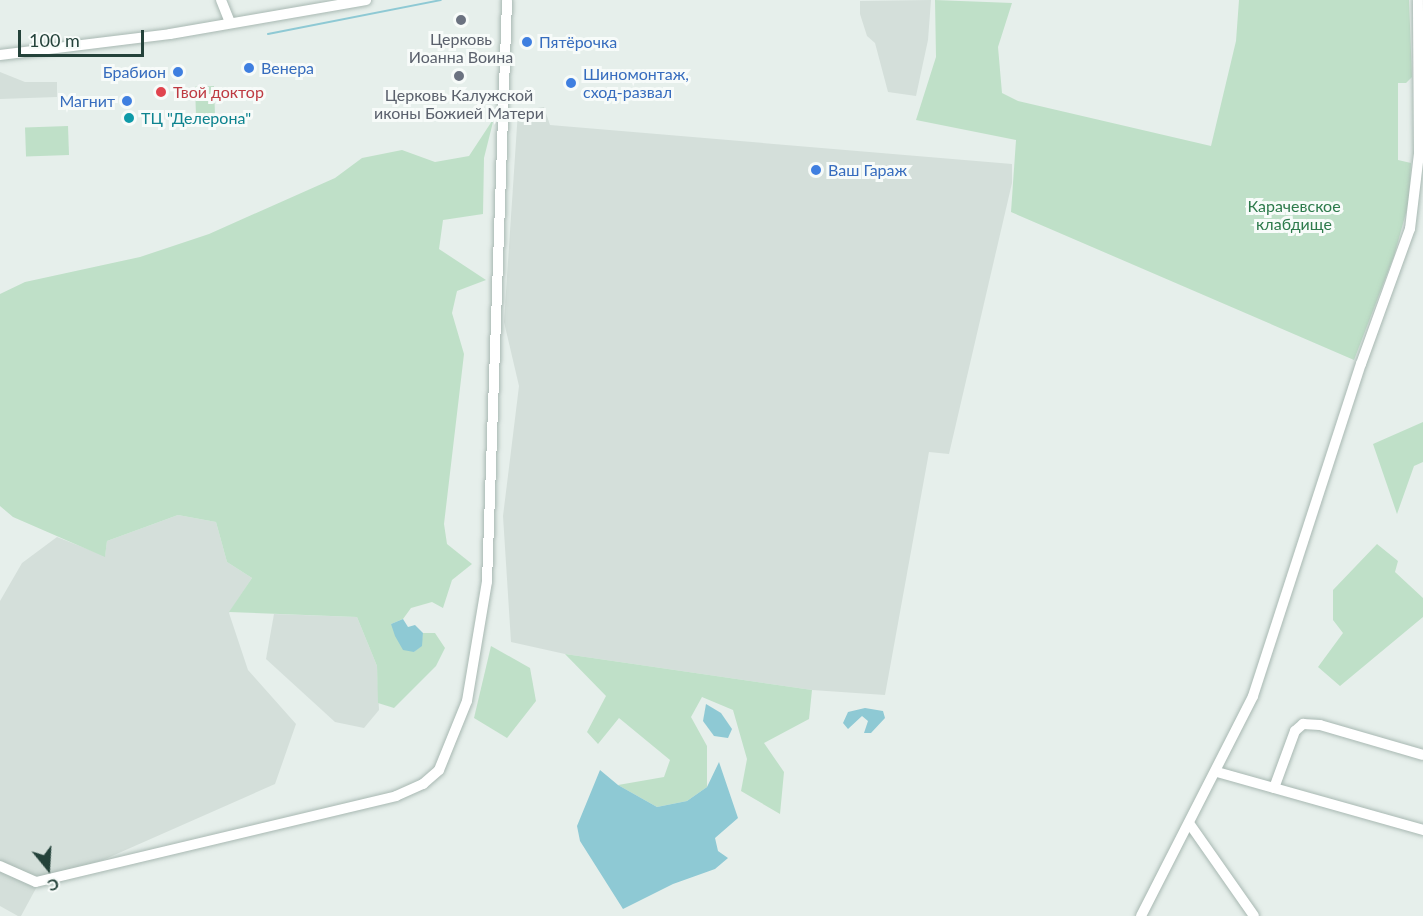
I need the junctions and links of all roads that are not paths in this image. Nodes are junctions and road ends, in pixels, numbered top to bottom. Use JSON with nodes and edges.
{"nodes":[{"id":1,"x":221,"y":0,"type":"edge"},
{"id":2,"x":366,"y":0,"type":"edge"},
{"id":3,"x":507,"y":0,"type":"edge"},
{"id":4,"x":1418,"y":0,"type":"edge"},
{"id":5,"x":230,"y":22,"type":"junction"},
{"id":6,"x":0,"y":55,"type":"edge"},
{"id":7,"x":1423,"y":755,"type":"edge"},
{"id":8,"x":1217,"y":772,"type":"junction"},
{"id":9,"x":1274,"y":788,"type":"junction"},
{"id":10,"x":1189,"y":823,"type":"junction"},
{"id":11,"x":1423,"y":830,"type":"edge"},
{"id":12,"x":0,"y":866,"type":"edge"},
{"id":13,"x":1141,"y":916,"type":"edge"},
{"id":14,"x":1254,"y":916,"type":"edge"}],
"edges":[{"from":1,"to":5,"type":"street"},
{"from":2,"to":5,"type":"street"},
{"from":3,"to":12,"type":"street"},
{"from":4,"to":8,"type":"street"},
{"from":5,"to":6,"type":"street"},
{"from":7,"to":9,"type":"street"},
{"from":8,"to":9,"type":"street"},
{"from":8,"to":10,"type":"street"},
{"from":9,"to":11,"type":"street"},
{"from":10,"to":13,"type":"street"},
{"from":10,"to":14,"type":"street"}]}
